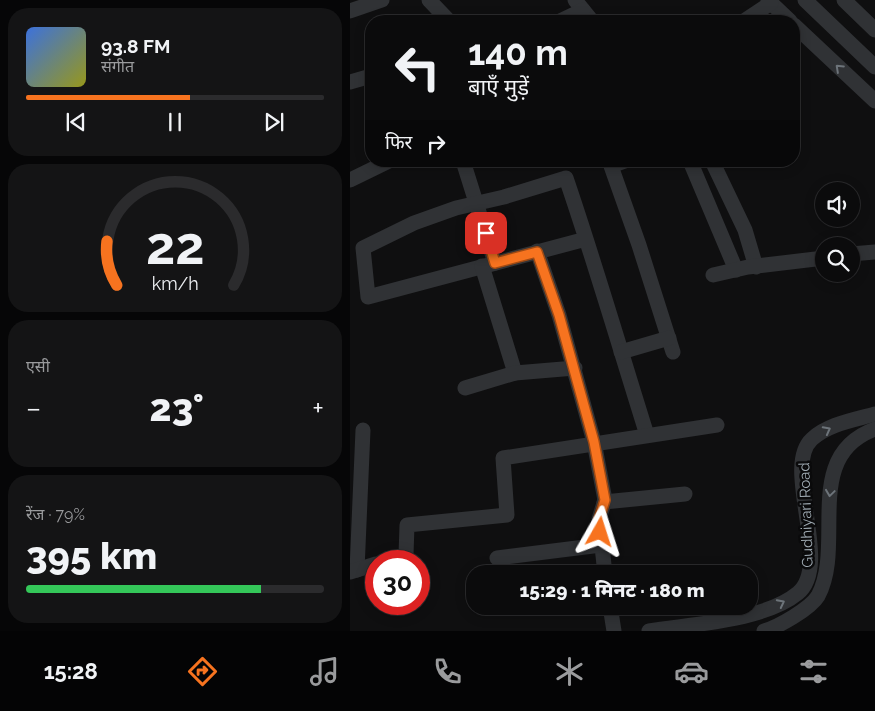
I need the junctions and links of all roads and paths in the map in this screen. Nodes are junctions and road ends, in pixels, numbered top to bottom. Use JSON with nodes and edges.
{"nodes":[{"id":1,"x":382,"y":0,"type":"edge"},
{"id":2,"x":429,"y":0,"type":"edge"},
{"id":3,"x":805,"y":0,"type":"edge"},
{"id":4,"x":844,"y":0,"type":"edge"},
{"id":5,"x":770,"y":1,"type":"edge"},
{"id":6,"x":350,"y":11,"type":"edge"},
{"id":7,"x":443,"y":15,"type":"edge"},
{"id":8,"x":752,"y":15,"type":"edge"},
{"id":9,"x":784,"y":15,"type":"edge"},
{"id":10,"x":875,"y":30,"type":"edge"},
{"id":11,"x":800,"y":31,"type":"edge"},
{"id":12,"x":875,"y":67,"type":"edge"},
{"id":13,"x":365,"y":78,"type":"edge"},
{"id":14,"x":350,"y":82,"type":"edge"},
{"id":15,"x":875,"y":101,"type":"edge"},
{"id":16,"x":377,"y":167,"type":"edge"},
{"id":17,"x":465,"y":167,"type":"edge"},
{"id":18,"x":611,"y":167,"type":"edge"},
{"id":19,"x":695,"y":167,"type":"edge"},
{"id":20,"x":715,"y":167,"type":"edge"},
{"id":21,"x":350,"y":180,"type":"edge"},
{"id":22,"x":476,"y":203,"type":"junction"},
{"id":23,"x":586,"y":239,"type":"junction"},
{"id":24,"x":537,"y":252,"type":"junction"},
{"id":25,"x":875,"y":252,"type":"edge"},
{"id":26,"x":860,"y":253,"type":"edge"},
{"id":27,"x":815,"y":259,"type":"edge"},
{"id":28,"x":489,"y":265,"type":"junction"},
{"id":29,"x":756,"y":267,"type":"junction"},
{"id":30,"x":736,"y":270,"type":"junction"},
{"id":31,"x":713,"y":275,"type":"dead end"},
{"id":32,"x":621,"y":352,"type":"junction"},
{"id":33,"x":574,"y":368,"type":"junction"},
{"id":34,"x":515,"y":373,"type":"junction"},
{"id":35,"x":465,"y":388,"type":"dead end"},
{"id":36,"x":875,"y":414,"type":"edge"},
{"id":37,"x":717,"y":424,"type":"dead end"},
{"id":38,"x":875,"y":429,"type":"edge"},
{"id":39,"x":363,"y":430,"type":"dead end"},
{"id":40,"x":647,"y":435,"type":"junction"},
{"id":41,"x":594,"y":442,"type":"junction"},
{"id":42,"x":685,"y":494,"type":"dead end"},
{"id":43,"x":604,"y":502,"type":"junction"},
{"id":44,"x":601,"y":545,"type":"junction"},
{"id":45,"x":406,"y":550,"type":"edge"},
{"id":46,"x":497,"y":558,"type":"dead end"},
{"id":47,"x":604,"y":565,"type":"edge"},
{"id":48,"x":365,"y":567,"type":"edge"},
{"id":49,"x":353,"y":571,"type":"edge"},
{"id":50,"x":758,"y":613,"type":"edge"},
{"id":51,"x":611,"y":615,"type":"edge"},
{"id":52,"x":752,"y":615,"type":"joint"},
{"id":53,"x":614,"y":631,"type":"edge"},
{"id":54,"x":649,"y":631,"type":"edge"},
{"id":55,"x":758,"y":631,"type":"edge"},
{"id":56,"x":764,"y":631,"type":"edge"}],
"edges":[{"from":1,"to":6,"type":"street"},
{"from":2,"to":7,"type":"street"},
{"from":3,"to":12,"type":"street"},
{"from":4,"to":10,"type":"street"},
{"from":5,"to":8,"type":"street"},
{"from":5,"to":9,"type":"street"},
{"from":15,"to":11,"type":"street","one_way":true},
{"from":13,"to":14,"type":"street"},
{"from":16,"to":21,"type":"street"},
{"from":17,"to":22,"type":"street"},
{"from":18,"to":32,"type":"street"},
{"from":19,"to":30,"type":"street"},
{"from":20,"to":29,"type":"street"},
{"from":22,"to":23,"type":"street"},
{"from":22,"to":28,"type":"street"},
{"from":22,"to":28,"type":"street"},
{"from":23,"to":24,"type":"street"},
{"from":23,"to":32,"type":"street"},
{"from":24,"to":28,"type":"street"},
{"from":24,"to":33,"type":"street"},
{"from":25,"to":26,"type":"street"},
{"from":27,"to":29,"type":"street"},
{"from":28,"to":34,"type":"street"},
{"from":29,"to":30,"type":"street"},
{"from":30,"to":31,"type":"street"},
{"from":32,"to":40,"type":"street"},
{"from":33,"to":34,"type":"street"},
{"from":33,"to":41,"type":"street"},
{"from":34,"to":35,"type":"street"},
{"from":50,"to":36,"type":"street","name":"Gudhiyari Road","one_way":true},
{"from":37,"to":40,"type":"street"},
{"from":38,"to":56,"type":"street","name":"Gudhiyari Road","one_way":true},
{"from":39,"to":49,"type":"street"},
{"from":40,"to":41,"type":"street"},
{"from":41,"to":43,"type":"street"},
{"from":41,"to":45,"type":"street"},
{"from":42,"to":43,"type":"street"},
{"from":43,"to":44,"type":"street"},
{"from":44,"to":46,"type":"street"},
{"from":44,"to":47,"type":"street"},
{"from":48,"to":49,"type":"street"},
{"from":51,"to":53,"type":"street"},
{"from":52,"to":54,"type":"street","name":"Gudhiyari Road"},
{"from":52,"to":55,"type":"street"}]}
